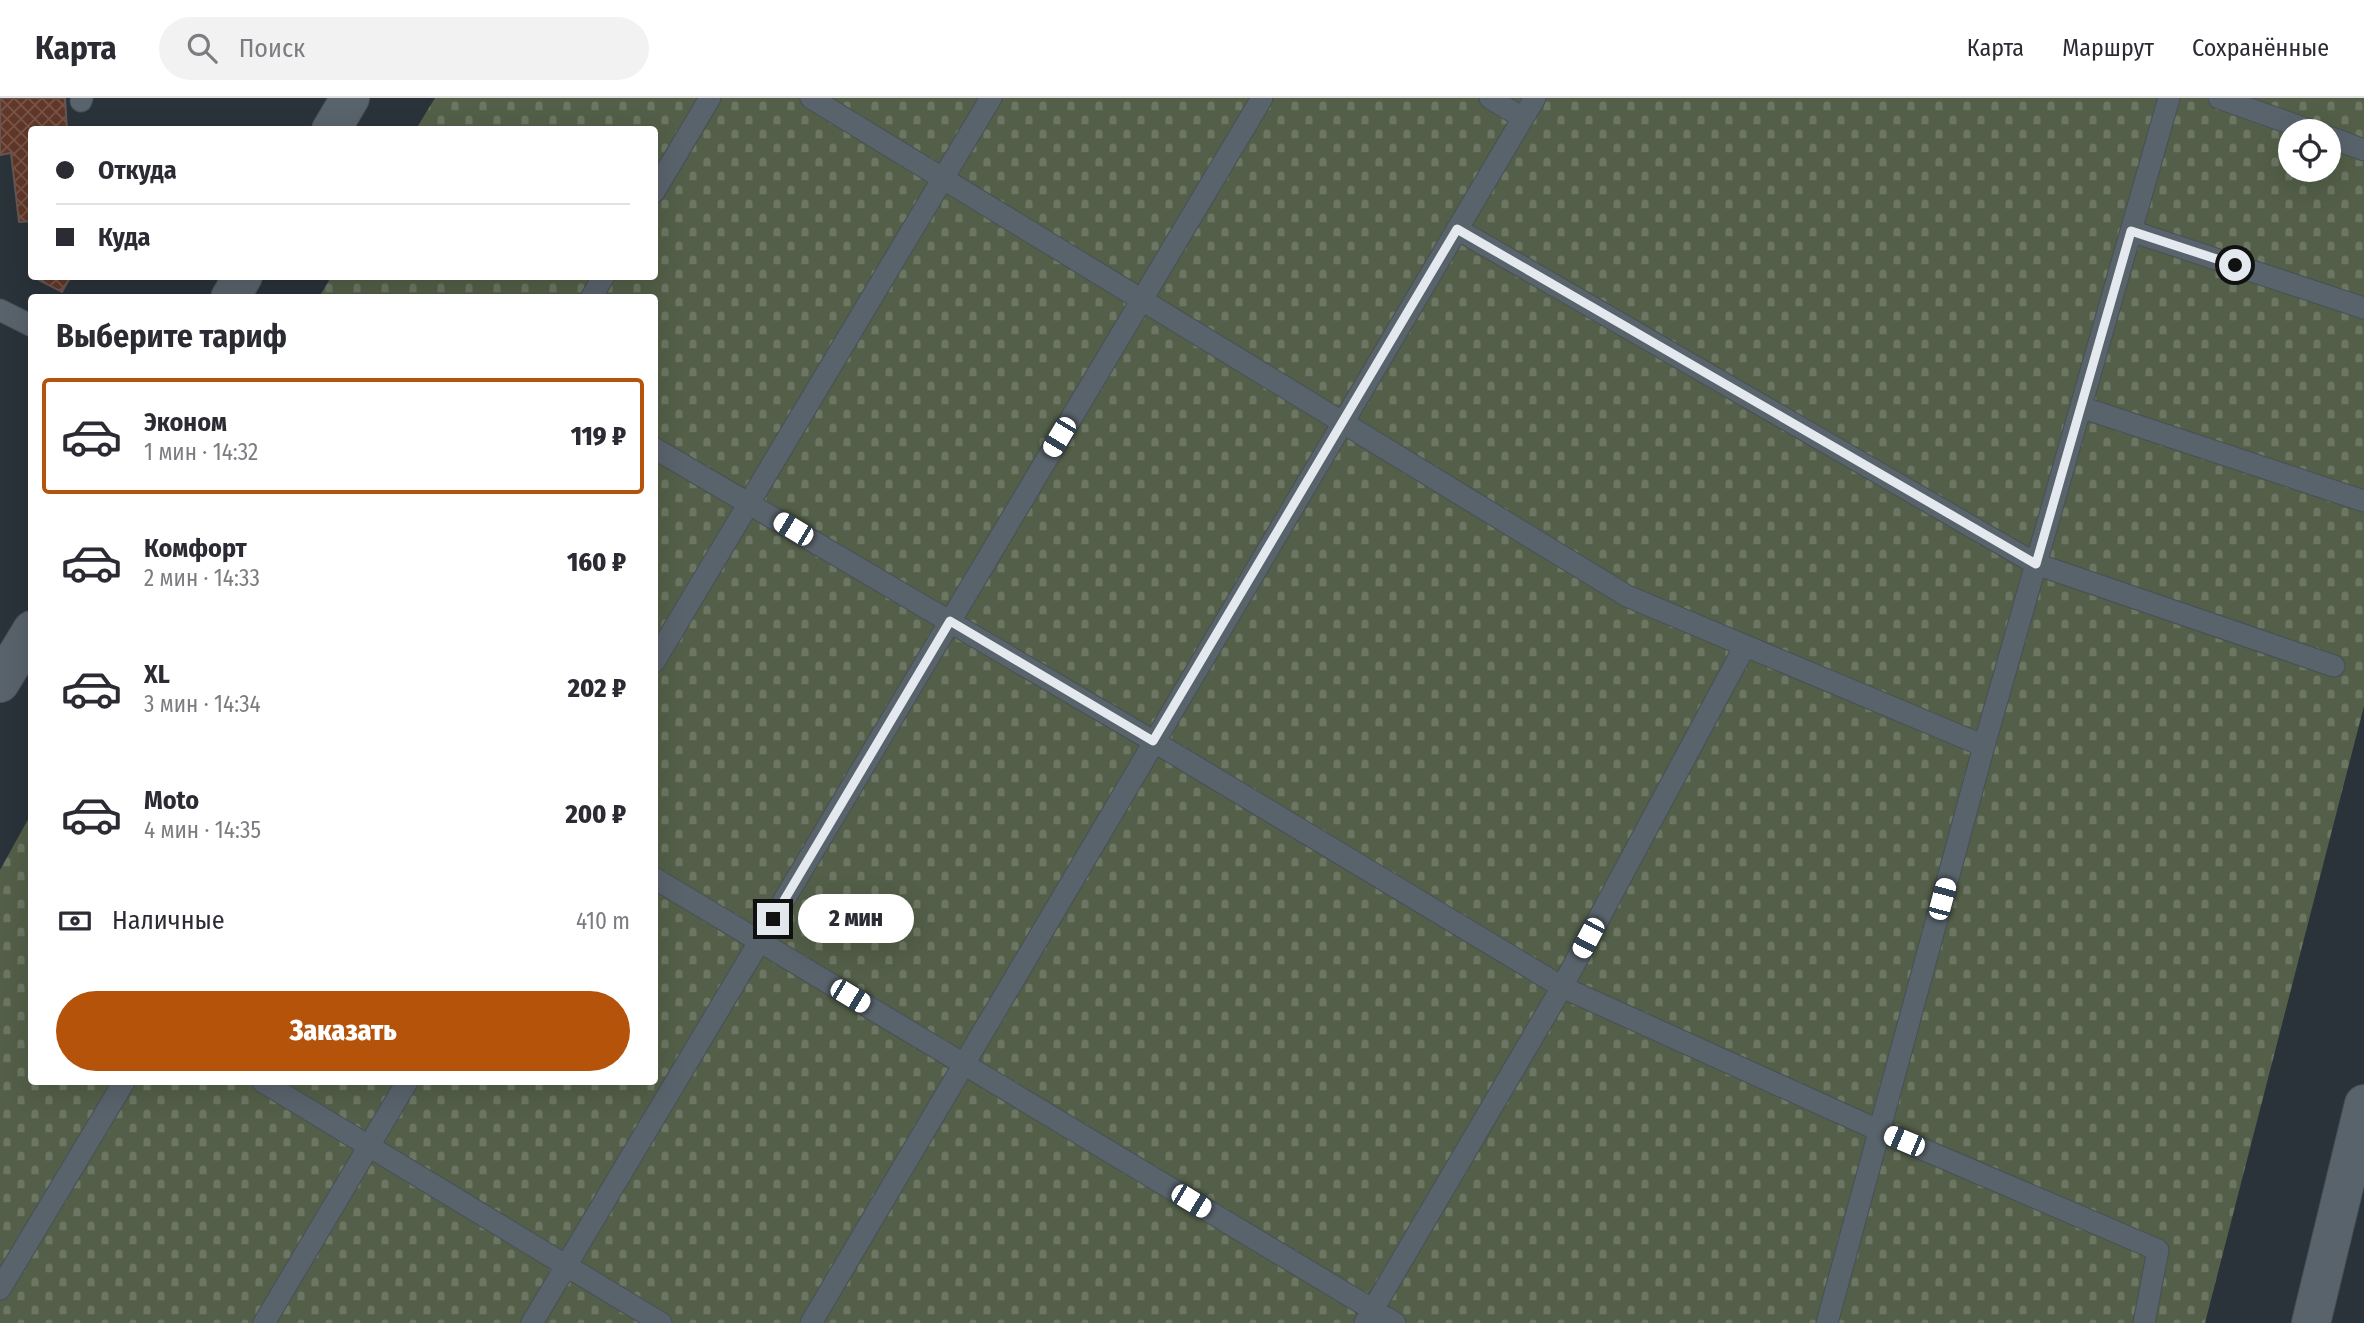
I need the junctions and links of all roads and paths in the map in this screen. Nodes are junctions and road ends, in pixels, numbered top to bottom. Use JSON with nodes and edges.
{"nodes":[{"id":1,"x":350,"y":98,"type":"edge"},
{"id":2,"x":710,"y":98,"type":"edge"},
{"id":3,"x":811,"y":98,"type":"edge"},
{"id":4,"x":991,"y":98,"type":"edge"},
{"id":5,"x":1262,"y":98,"type":"edge"},
{"id":6,"x":1490,"y":98,"type":"edge"},
{"id":7,"x":1535,"y":98,"type":"edge"},
{"id":8,"x":2169,"y":98,"type":"edge"},
{"id":9,"x":2219,"y":98,"type":"edge"},
{"id":10,"x":1523,"y":118,"type":"junction"},
{"id":11,"x":2278,"y":119,"type":"edge"},
{"id":12,"x":333,"y":126,"type":"edge"},
{"id":13,"x":2341,"y":142,"type":"edge"},
{"id":14,"x":2364,"y":150,"type":"edge"},
{"id":15,"x":943,"y":179,"type":"junction"},
{"id":16,"x":658,"y":185,"type":"edge"},
{"id":17,"x":1457,"y":229,"type":"junction"},
{"id":18,"x":2131,"y":231,"type":"junction"},
{"id":19,"x":1142,"y":299,"type":"junction"},
{"id":20,"x":2364,"y":307,"type":"edge"},
{"id":21,"x":0,"y":310,"type":"edge"},
{"id":22,"x":28,"y":324,"type":"edge"},
{"id":23,"x":2081,"y":407,"type":"junction"},
{"id":24,"x":1343,"y":422,"type":"junction"},
{"id":25,"x":658,"y":449,"type":"edge"},
{"id":26,"x":2364,"y":501,"type":"edge"},
{"id":27,"x":749,"y":503,"type":"junction"},
{"id":28,"x":2036,"y":564,"type":"junction"},
{"id":29,"x":950,"y":621,"type":"junction"},
{"id":30,"x":28,"y":636,"type":"edge"},
{"id":31,"x":1745,"y":646,"type":"junction"},
{"id":32,"x":658,"y":655,"type":"edge"},
{"id":33,"x":2334,"y":666,"type":"dead end"},
{"id":34,"x":2,"y":675,"type":"edge"},
{"id":35,"x":1153,"y":741,"type":"junction"},
{"id":36,"x":1984,"y":746,"type":"junction"},
{"id":37,"x":658,"y":880,"type":"edge"},
{"id":38,"x":759,"y":941,"type":"junction"},
{"id":39,"x":1562,"y":987,"type":"junction"},
{"id":40,"x":963,"y":1065,"type":"junction"},
{"id":41,"x":122,"y":1085,"type":"edge"},
{"id":42,"x":268,"y":1085,"type":"edge"},
{"id":43,"x":405,"y":1085,"type":"edge"},
{"id":44,"x":2364,"y":1104,"type":"edge"},
{"id":45,"x":1878,"y":1130,"type":"junction"},
{"id":46,"x":368,"y":1147,"type":"junction"},
{"id":47,"x":567,"y":1265,"type":"junction"},
{"id":48,"x":0,"y":1289,"type":"edge"},
{"id":49,"x":1369,"y":1316,"type":"edge"},
{"id":50,"x":264,"y":1323,"type":"edge"},
{"id":51,"x":532,"y":1323,"type":"edge"},
{"id":52,"x":661,"y":1323,"type":"edge"},
{"id":53,"x":811,"y":1323,"type":"edge"},
{"id":54,"x":1395,"y":1323,"type":"edge"},
{"id":55,"x":1827,"y":1323,"type":"edge"},
{"id":56,"x":2144,"y":1323,"type":"edge"},
{"id":57,"x":2311,"y":1323,"type":"edge"}],
"edges":[{"from":1,"to":12,"type":"main road"},
{"from":2,"to":16,"type":"lane"},
{"from":3,"to":15,"type":"lane"},
{"from":4,"to":15,"type":"lane"},
{"from":5,"to":19,"type":"lane"},
{"from":6,"to":10,"type":"lane"},
{"from":7,"to":10,"type":"lane"},
{"from":8,"to":18,"type":"lane"},
{"from":9,"to":11,"type":"lane"},
{"from":10,"to":17,"type":"lane"},
{"from":13,"to":14,"type":"lane"},
{"from":15,"to":19,"type":"lane"},
{"from":15,"to":27,"type":"lane"},
{"from":17,"to":24,"type":"lane"},
{"from":17,"to":28,"type":"lane"},
{"from":18,"to":20,"type":"lane"},
{"from":18,"to":23,"type":"lane"},
{"from":19,"to":24,"type":"lane"},
{"from":19,"to":29,"type":"lane"},
{"from":21,"to":22,"type":"lane"},
{"from":23,"to":26,"type":"lane"},
{"from":23,"to":28,"type":"lane"},
{"from":24,"to":31,"type":"lane"},
{"from":24,"to":35,"type":"lane"},
{"from":25,"to":27,"type":"lane"},
{"from":27,"to":29,"type":"lane"},
{"from":27,"to":32,"type":"lane"},
{"from":28,"to":33,"type":"lane"},
{"from":28,"to":36,"type":"lane"},
{"from":29,"to":35,"type":"lane"},
{"from":29,"to":38,"type":"lane"},
{"from":30,"to":34,"type":"main road"},
{"from":31,"to":36,"type":"lane"},
{"from":31,"to":39,"type":"lane"},
{"from":35,"to":39,"type":"lane"},
{"from":35,"to":40,"type":"lane"},
{"from":36,"to":45,"type":"lane"},
{"from":37,"to":38,"type":"lane"},
{"from":38,"to":40,"type":"lane"},
{"from":38,"to":47,"type":"lane"},
{"from":39,"to":45,"type":"lane"},
{"from":39,"to":49,"type":"lane"},
{"from":40,"to":49,"type":"lane"},
{"from":40,"to":53,"type":"lane"},
{"from":41,"to":48,"type":"lane"},
{"from":42,"to":46,"type":"lane"},
{"from":43,"to":46,"type":"lane"},
{"from":44,"to":57,"type":"main road"},
{"from":45,"to":55,"type":"lane"},
{"from":45,"to":56,"type":"lane"},
{"from":46,"to":47,"type":"lane"},
{"from":46,"to":50,"type":"lane"},
{"from":47,"to":51,"type":"lane"},
{"from":47,"to":52,"type":"lane"},
{"from":49,"to":54,"type":"lane"}]}
